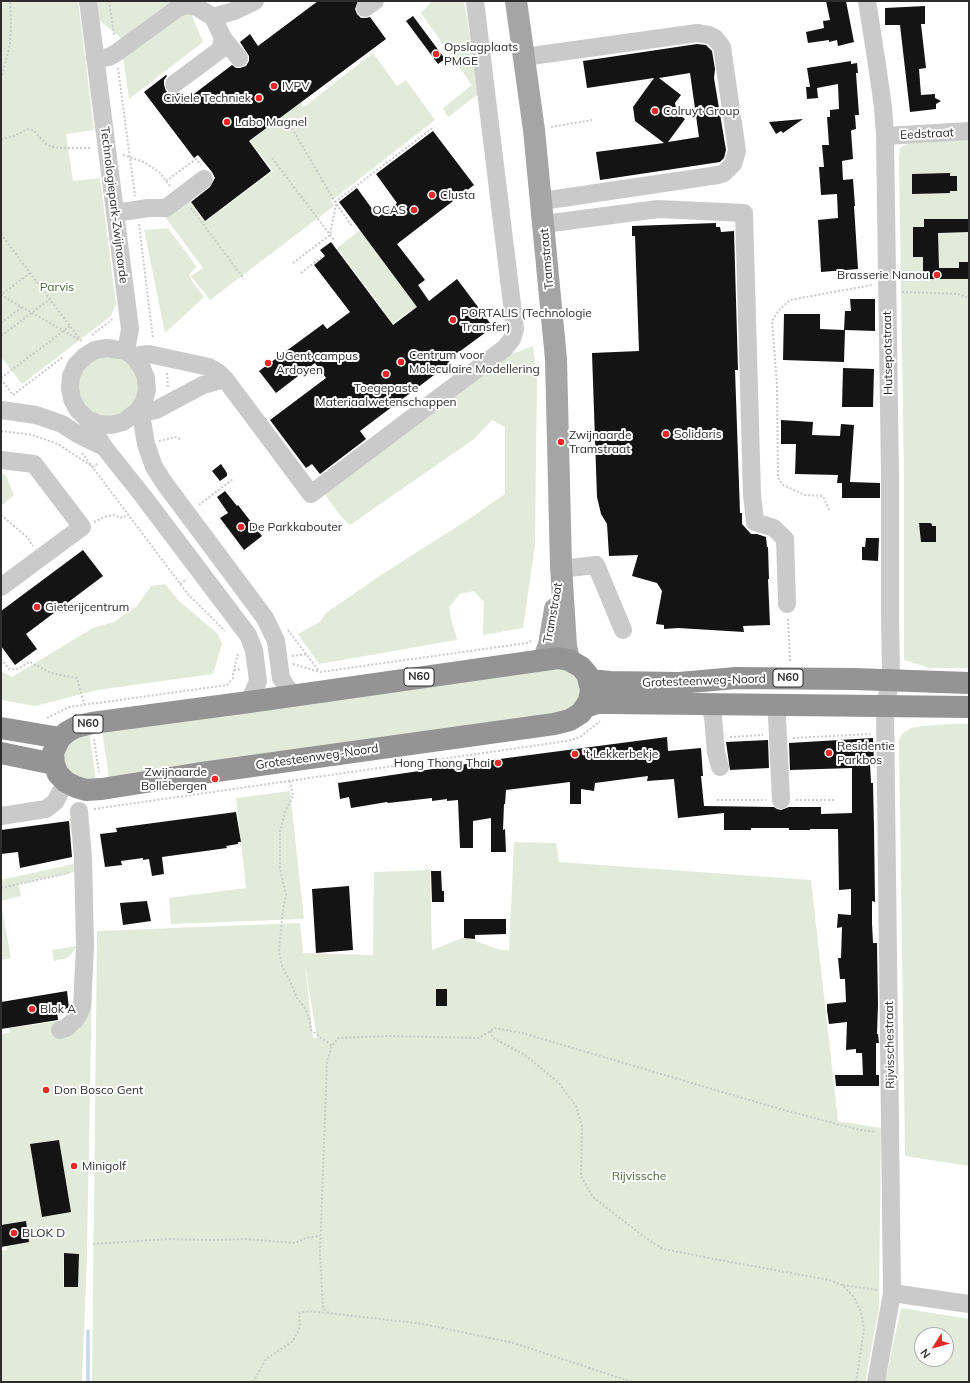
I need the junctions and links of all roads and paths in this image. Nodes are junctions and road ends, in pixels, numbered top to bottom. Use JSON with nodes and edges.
{"nodes":[{"id":1,"x":10,"y":1,"type":"edge"},
{"id":2,"x":88,"y":1,"type":"edge"},
{"id":3,"x":110,"y":1,"type":"edge"},
{"id":4,"x":255,"y":1,"type":"edge"},
{"id":5,"x":475,"y":1,"type":"edge"},
{"id":6,"x":516,"y":1,"type":"edge"},
{"id":7,"x":867,"y":1,"type":"edge"},
{"id":8,"x":213,"y":17,"type":"junction"},
{"id":9,"x":223,"y":38,"type":"junction"},
{"id":10,"x":116,"y":53,"type":"junction"},
{"id":11,"x":524,"y":57,"type":"junction"},
{"id":12,"x":240,"y":58,"type":"dead end"},
{"id":13,"x":95,"y":59,"type":"junction"},
{"id":14,"x":1,"y":79,"type":"edge"},
{"id":15,"x":174,"y":84,"type":"dead end"},
{"id":16,"x":286,"y":118,"type":"dead end"},
{"id":17,"x":592,"y":120,"type":"dead end"},
{"id":18,"x":434,"y":127,"type":"dead end"},
{"id":19,"x":534,"y":130,"type":"junction"},
{"id":20,"x":969,"y":131,"type":"edge"},
{"id":21,"x":885,"y":136,"type":"junction"},
{"id":22,"x":1,"y":139,"type":"edge"},
{"id":23,"x":93,"y":148,"type":"dead end"},
{"id":24,"x":130,"y":157,"type":"junction"},
{"id":25,"x":272,"y":158,"type":"dead end"},
{"id":26,"x":205,"y":174,"type":"joint"},
{"id":27,"x":166,"y":181,"type":"junction"},
{"id":28,"x":180,"y":197,"type":"junction"},
{"id":29,"x":542,"y":201,"type":"junction"},
{"id":30,"x":336,"y":203,"type":"junction"},
{"id":31,"x":137,"y":210,"type":"junction"},
{"id":32,"x":115,"y":214,"type":"junction"},
{"id":33,"x":544,"y":224,"type":"junction"},
{"id":34,"x":352,"y":226,"type":"dead end"},
{"id":35,"x":1,"y":234,"type":"edge"},
{"id":36,"x":330,"y":235,"type":"junction"},
{"id":37,"x":334,"y":240,"type":"dead end"},
{"id":38,"x":324,"y":256,"type":"dead end"},
{"id":39,"x":293,"y":264,"type":"dead end"},
{"id":40,"x":30,"y":273,"type":"junction"},
{"id":41,"x":301,"y":273,"type":"dead end"},
{"id":42,"x":244,"y":279,"type":"dead end"},
{"id":43,"x":887,"y":287,"type":"junction"},
{"id":44,"x":969,"y":298,"type":"edge"},
{"id":45,"x":50,"y":299,"type":"junction"},
{"id":46,"x":22,"y":307,"type":"junction"},
{"id":47,"x":32,"y":313,"type":"junction"},
{"id":48,"x":116,"y":317,"type":"dead end"},
{"id":49,"x":1,"y":323,"type":"edge"},
{"id":50,"x":70,"y":326,"type":"junction"},
{"id":51,"x":130,"y":329,"type":"junction"},
{"id":52,"x":63,"y":331,"type":"junction"},
{"id":53,"x":1,"y":336,"type":"edge"},
{"id":54,"x":87,"y":348,"type":"junction"},
{"id":55,"x":130,"y":355,"type":"junction"},
{"id":56,"x":161,"y":356,"type":"junction"},
{"id":57,"x":64,"y":357,"type":"dead end"},
{"id":58,"x":1,"y":379,"type":"edge"},
{"id":59,"x":225,"y":379,"type":"junction"},
{"id":60,"x":1,"y":410,"type":"edge"},
{"id":61,"x":150,"y":411,"type":"junction"},
{"id":62,"x":87,"y":419,"type":"junction"},
{"id":63,"x":1,"y":431,"type":"edge"},
{"id":64,"x":158,"y":436,"type":"dead end"},
{"id":65,"x":159,"y":446,"type":"dead end"},
{"id":66,"x":104,"y":447,"type":"junction"},
{"id":67,"x":80,"y":450,"type":"dead end"},
{"id":68,"x":1,"y":460,"type":"edge"},
{"id":69,"x":93,"y":467,"type":"junction"},
{"id":70,"x":160,"y":477,"type":"junction"},
{"id":71,"x":233,"y":479,"type":"dead end"},
{"id":72,"x":143,"y":496,"type":"junction"},
{"id":73,"x":196,"y":507,"type":"dead end"},
{"id":74,"x":166,"y":508,"type":"junction"},
{"id":75,"x":829,"y":510,"type":"dead end"},
{"id":76,"x":128,"y":514,"type":"junction"},
{"id":77,"x":1,"y":515,"type":"edge"},
{"id":78,"x":82,"y":527,"type":"junction"},
{"id":79,"x":181,"y":529,"type":"junction"},
{"id":80,"x":211,"y":546,"type":"junction"},
{"id":81,"x":42,"y":557,"type":"junction"},
{"id":82,"x":189,"y":558,"type":"junction"},
{"id":83,"x":561,"y":566,"type":"junction"},
{"id":84,"x":1,"y":587,"type":"edge"},
{"id":85,"x":788,"y":604,"type":"joint"},
{"id":86,"x":288,"y":630,"type":"dead end"},
{"id":87,"x":623,"y":630,"type":"dead end"},
{"id":88,"x":228,"y":634,"type":"dead end"},
{"id":89,"x":534,"y":639,"type":"dead end"},
{"id":90,"x":238,"y":648,"type":"dead end"},
{"id":91,"x":1,"y":659,"type":"edge"},
{"id":92,"x":543,"y":660,"type":"junction"},
{"id":93,"x":569,"y":660,"type":"junction"},
{"id":94,"x":790,"y":678,"type":"junction"},
{"id":95,"x":891,"y":679,"type":"junction"},
{"id":96,"x":589,"y":680,"type":"junction"},
{"id":97,"x":969,"y":683,"type":"edge"},
{"id":98,"x":296,"y":695,"type":"junction"},
{"id":99,"x":249,"y":702,"type":"junction"},
{"id":100,"x":709,"y":704,"type":"junction"},
{"id":101,"x":778,"y":704,"type":"junction"},
{"id":102,"x":885,"y":706,"type":"junction"},
{"id":103,"x":586,"y":707,"type":"junction"},
{"id":104,"x":969,"y":707,"type":"edge"},
{"id":105,"x":88,"y":710,"type":"junction"},
{"id":106,"x":43,"y":720,"type":"dead end"},
{"id":107,"x":604,"y":720,"type":"dead end"},
{"id":108,"x":1,"y":728,"type":"edge"},
{"id":109,"x":885,"y":734,"type":"junction"},
{"id":110,"x":778,"y":736,"type":"junction"},
{"id":111,"x":60,"y":738,"type":"junction"},
{"id":112,"x":715,"y":738,"type":"junction"},
{"id":113,"x":1,"y":753,"type":"edge"},
{"id":114,"x":720,"y":767,"type":"dead end"},
{"id":115,"x":60,"y":773,"type":"junction"},
{"id":116,"x":290,"y":781,"type":"junction"},
{"id":117,"x":102,"y":789,"type":"junction"},
{"id":118,"x":781,"y":800,"type":"dead end"},
{"id":119,"x":79,"y":811,"type":"dead end"},
{"id":120,"x":1,"y":816,"type":"edge"},
{"id":121,"x":84,"y":870,"type":"junction"},
{"id":122,"x":1,"y":888,"type":"edge"},
{"id":123,"x":60,"y":1030,"type":"dead end"},
{"id":124,"x":490,"y":1031,"type":"junction"},
{"id":125,"x":332,"y":1046,"type":"junction"},
{"id":126,"x":891,"y":1134,"type":"junction"},
{"id":127,"x":320,"y":1236,"type":"junction"},
{"id":128,"x":92,"y":1244,"type":"dead end"},
{"id":129,"x":842,"y":1285,"type":"junction"},
{"id":130,"x":892,"y":1293,"type":"junction"},
{"id":131,"x":969,"y":1304,"type":"edge"},
{"id":132,"x":329,"y":1313,"type":"junction"},
{"id":133,"x":253,"y":1382,"type":"edge"},
{"id":134,"x":632,"y":1382,"type":"edge"},
{"id":135,"x":856,"y":1382,"type":"edge"},
{"id":136,"x":876,"y":1382,"type":"edge"}],
"edges":[{"from":1,"to":14,"type":"path"},
{"from":2,"to":13,"type":"street","name":"Technologiepark-Zwijnaarde"},
{"from":3,"to":10,"type":"path"},
{"from":4,"to":8,"type":"street"},
{"from":5,"to":59,"type":"street"},
{"from":6,"to":11,"type":"main road","name":"Tramstraat"},
{"from":7,"to":21,"type":"street","name":"Hutsepotstraat"},
{"from":8,"to":9,"type":"street"},
{"from":8,"to":10,"type":"street"},
{"from":9,"to":12,"type":"street"},
{"from":9,"to":15,"type":"street"},
{"from":10,"to":13,"type":"street"},
{"from":10,"to":24,"type":"path"},
{"from":11,"to":19,"type":"main road","name":"Tramstraat"},
{"from":11,"to":29,"type":"street"},
{"from":13,"to":32,"type":"street","name":"Technologiepark-Zwijnaarde"},
{"from":16,"to":30,"type":"path"},
{"from":17,"to":19,"type":"path"},
{"from":18,"to":30,"type":"path"},
{"from":19,"to":29,"type":"main road","name":"Tramstraat"},
{"from":20,"to":21,"type":"street","name":"Eedstraat"},
{"from":21,"to":43,"type":"street","name":"Hutsepotstraat"},
{"from":22,"to":23,"type":"path"},
{"from":24,"to":27,"type":"path"},
{"from":24,"to":31,"type":"path"},
{"from":25,"to":36,"type":"path"},
{"from":26,"to":27,"type":"path"},
{"from":26,"to":28,"type":"street"},
{"from":27,"to":28,"type":"path"},
{"from":28,"to":31,"type":"street"},
{"from":28,"to":42,"type":"path"},
{"from":29,"to":33,"type":"main road","name":"Tramstraat"},
{"from":30,"to":34,"type":"path"},
{"from":30,"to":36,"type":"path"},
{"from":31,"to":32,"type":"street"},
{"from":31,"to":51,"type":"path"},
{"from":32,"to":51,"type":"street","name":"Technologiepark-Zwijnaarde"},
{"from":33,"to":83,"type":"main road","name":"Tramstraat"},
{"from":33,"to":85,"type":"street"},
{"from":35,"to":40,"type":"path"},
{"from":36,"to":37,"type":"path"},
{"from":36,"to":39,"type":"path"},
{"from":38,"to":41,"type":"path"},
{"from":40,"to":45,"type":"path"},
{"from":40,"to":46,"type":"path"},
{"from":43,"to":44,"type":"path"},
{"from":43,"to":75,"type":"path"},
{"from":43,"to":95,"type":"street","name":"Hutsepotstraat"},
{"from":45,"to":47,"type":"path"},
{"from":45,"to":50,"type":"path"},
{"from":46,"to":47,"type":"path"},
{"from":46,"to":49,"type":"path"},
{"from":47,"to":52,"type":"path"},
{"from":47,"to":53,"type":"path"},
{"from":48,"to":54,"type":"path"},
{"from":50,"to":52,"type":"path"},
{"from":50,"to":54,"type":"path"},
{"from":51,"to":55,"type":"street","name":"Technologiepark-Zwijnaarde"},
{"from":52,"to":54,"type":"path"},
{"from":52,"to":58,"type":"path"},
{"from":54,"to":55,"type":"street"},
{"from":54,"to":62,"type":"street"},
{"from":55,"to":56,"type":"street"},
{"from":55,"to":61,"type":"street"},
{"from":56,"to":59,"type":"street"},
{"from":56,"to":61,"type":"path"},
{"from":57,"to":58,"type":"path"},
{"from":59,"to":61,"type":"street"},
{"from":60,"to":66,"type":"street"},
{"from":61,"to":62,"type":"street"},
{"from":61,"to":70,"type":"street"},
{"from":62,"to":66,"type":"street"},
{"from":63,"to":69,"type":"path"},
{"from":64,"to":65,"type":"path"},
{"from":66,"to":72,"type":"street"},
{"from":67,"to":69,"type":"path"},
{"from":68,"to":78,"type":"street"},
{"from":69,"to":76,"type":"path"},
{"from":70,"to":74,"type":"street"},
{"from":70,"to":80,"type":"street"},
{"from":71,"to":73,"type":"path"},
{"from":72,"to":74,"type":"street"},
{"from":72,"to":82,"type":"street"},
{"from":74,"to":79,"type":"street"},
{"from":76,"to":78,"type":"path"},
{"from":76,"to":88,"type":"path"},
{"from":77,"to":81,"type":"path"},
{"from":78,"to":81,"type":"street"},
{"from":79,"to":80,"type":"street"},
{"from":79,"to":82,"type":"street"},
{"from":80,"to":98,"type":"street"},
{"from":81,"to":84,"type":"street"},
{"from":82,"to":99,"type":"street"},
{"from":83,"to":87,"type":"street"},
{"from":83,"to":92,"type":"main road","name":"Tramstraat"},
{"from":83,"to":93,"type":"main road","name":"Tramstraat"},
{"from":85,"to":94,"type":"path"},
{"from":86,"to":89,"type":"path"},
{"from":90,"to":105,"type":"path"},
{"from":91,"to":105,"type":"path"},
{"from":92,"to":93,"type":"highway","number":"N60"},
{"from":92,"to":98,"type":"highway","number":"N60"},
{"from":93,"to":96,"type":"highway"},
{"from":94,"to":95,"type":"highway","name":"Grotesteenweg-Noord","number":"N60"},
{"from":94,"to":96,"type":"highway","name":"Grotesteenweg-Noord","number":"N60"},
{"from":95,"to":97,"type":"highway","number":"N60"},
{"from":95,"to":102,"type":"street","name":"Hutsepotstraat"},
{"from":96,"to":103,"type":"highway"},
{"from":98,"to":99,"type":"highway","number":"N60"},
{"from":99,"to":105,"type":"highway","number":"N60"},
{"from":100,"to":101,"type":"highway","name":"Grotesteenweg-Noord","number":"N60"},
{"from":100,"to":103,"type":"highway","name":"Grotesteenweg-Noord","number":"N60"},
{"from":100,"to":112,"type":"street"},
{"from":101,"to":102,"type":"highway","name":"Grotesteenweg-Noord","number":"N60"},
{"from":101,"to":110,"type":"street"},
{"from":102,"to":104,"type":"highway","number":"N60"},
{"from":102,"to":109,"type":"street","name":"Rijvisschestraat"},
{"from":103,"to":117,"type":"highway","name":"Grotesteenweg-Noord","number":"N60"},
{"from":105,"to":106,"type":"path"},
{"from":105,"to":111,"type":"highway","number":"N60"},
{"from":105,"to":117,"type":"path"},
{"from":107,"to":116,"type":"path"},
{"from":108,"to":111,"type":"highway","number":"N60"},
{"from":109,"to":110,"type":"path"},
{"from":109,"to":126,"type":"street","name":"Rijvisschestraat"},
{"from":110,"to":112,"type":"path"},
{"from":110,"to":118,"type":"street"},
{"from":111,"to":115,"type":"highway","number":"N60"},
{"from":112,"to":114,"type":"street"},
{"from":113,"to":115,"type":"highway","name":"Grotesteenweg-Noord","number":"N60"},
{"from":115,"to":117,"type":"highway","name":"Grotesteenweg-Noord","number":"N60"},
{"from":115,"to":120,"type":"street"},
{"from":116,"to":117,"type":"path"},
{"from":116,"to":125,"type":"path"},
{"from":119,"to":121,"type":"street"},
{"from":121,"to":122,"type":"path"},
{"from":121,"to":123,"type":"street"},
{"from":124,"to":125,"type":"path"},
{"from":124,"to":126,"type":"path"},
{"from":124,"to":129,"type":"path"},
{"from":125,"to":127,"type":"path"},
{"from":126,"to":130,"type":"street","name":"Rijvisschestraat"},
{"from":127,"to":128,"type":"path"},
{"from":127,"to":132,"type":"path"},
{"from":129,"to":130,"type":"path"},
{"from":129,"to":135,"type":"path"},
{"from":130,"to":131,"type":"street"},
{"from":130,"to":136,"type":"street","name":"Rijvisschestraat"},
{"from":132,"to":133,"type":"path"},
{"from":132,"to":134,"type":"path"}]}
